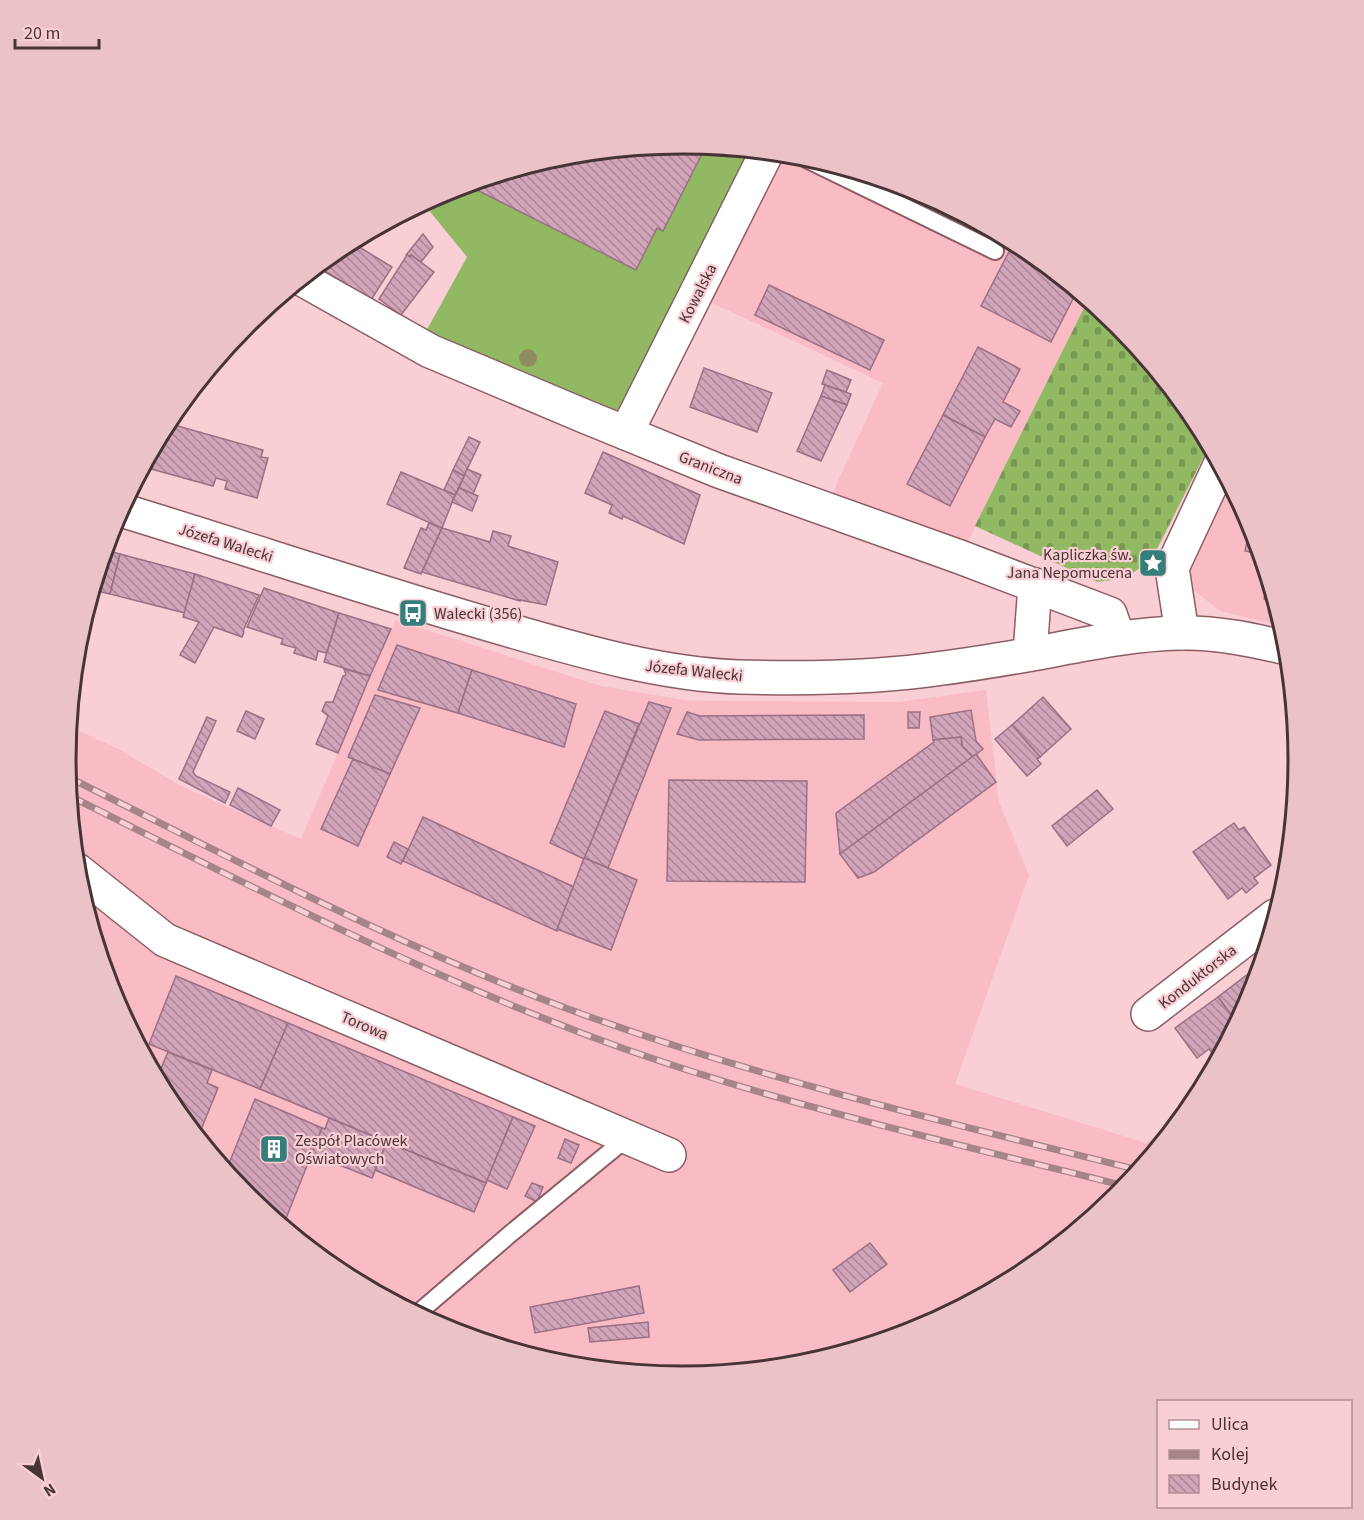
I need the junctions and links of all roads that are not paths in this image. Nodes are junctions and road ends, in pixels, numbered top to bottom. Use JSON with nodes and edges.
{"nodes":[{"id":1,"x":763,"y":160,"type":"edge"},
{"id":2,"x":839,"y":175,"type":"edge"},
{"id":3,"x":994,"y":251,"type":"dead end"},
{"id":4,"x":309,"y":283,"type":"edge"},
{"id":5,"x":626,"y":433,"type":"junction"},
{"id":6,"x":1216,"y":475,"type":"edge"},
{"id":7,"x":130,"y":513,"type":"edge"},
{"id":8,"x":1035,"y":585,"type":"junction"},
{"id":9,"x":1182,"y":633,"type":"junction"},
{"id":10,"x":1118,"y":638,"type":"junction"},
{"id":11,"x":1277,"y":645,"type":"edge"},
{"id":12,"x":1030,"y":654,"type":"junction"},
{"id":13,"x":88,"y":879,"type":"edge"},
{"id":14,"x":1265,"y":924,"type":"edge"},
{"id":15,"x":1148,"y":1014,"type":"dead end"},
{"id":16,"x":628,"y":1137,"type":"junction"},
{"id":17,"x":669,"y":1155,"type":"dead end"},
{"id":18,"x":424,"y":1308,"type":"edge"}],
"edges":[{"from":1,"to":5,"type":"street","name":"Kowalska"},
{"from":2,"to":3,"type":"lane"},
{"from":4,"to":5,"type":"street","name":"Graniczna"},
{"from":5,"to":8,"type":"street","name":"Graniczna"},
{"from":6,"to":9,"type":"street"},
{"from":7,"to":12,"type":"street","name":"Józefa Walecki"},
{"from":8,"to":10,"type":"street","name":"Graniczna"},
{"from":8,"to":12,"type":"street"},
{"from":9,"to":10,"type":"street","name":"Józefa Walecki"},
{"from":9,"to":11,"type":"street","name":"Józefa Walecki"},
{"from":10,"to":12,"type":"street","name":"Józefa Walecki"},
{"from":13,"to":16,"type":"street","name":"Torowa"},
{"from":14,"to":15,"type":"street","name":"Konduktorska"},
{"from":16,"to":17,"type":"street","name":"Torowa"},
{"from":16,"to":18,"type":"lane"}]}
